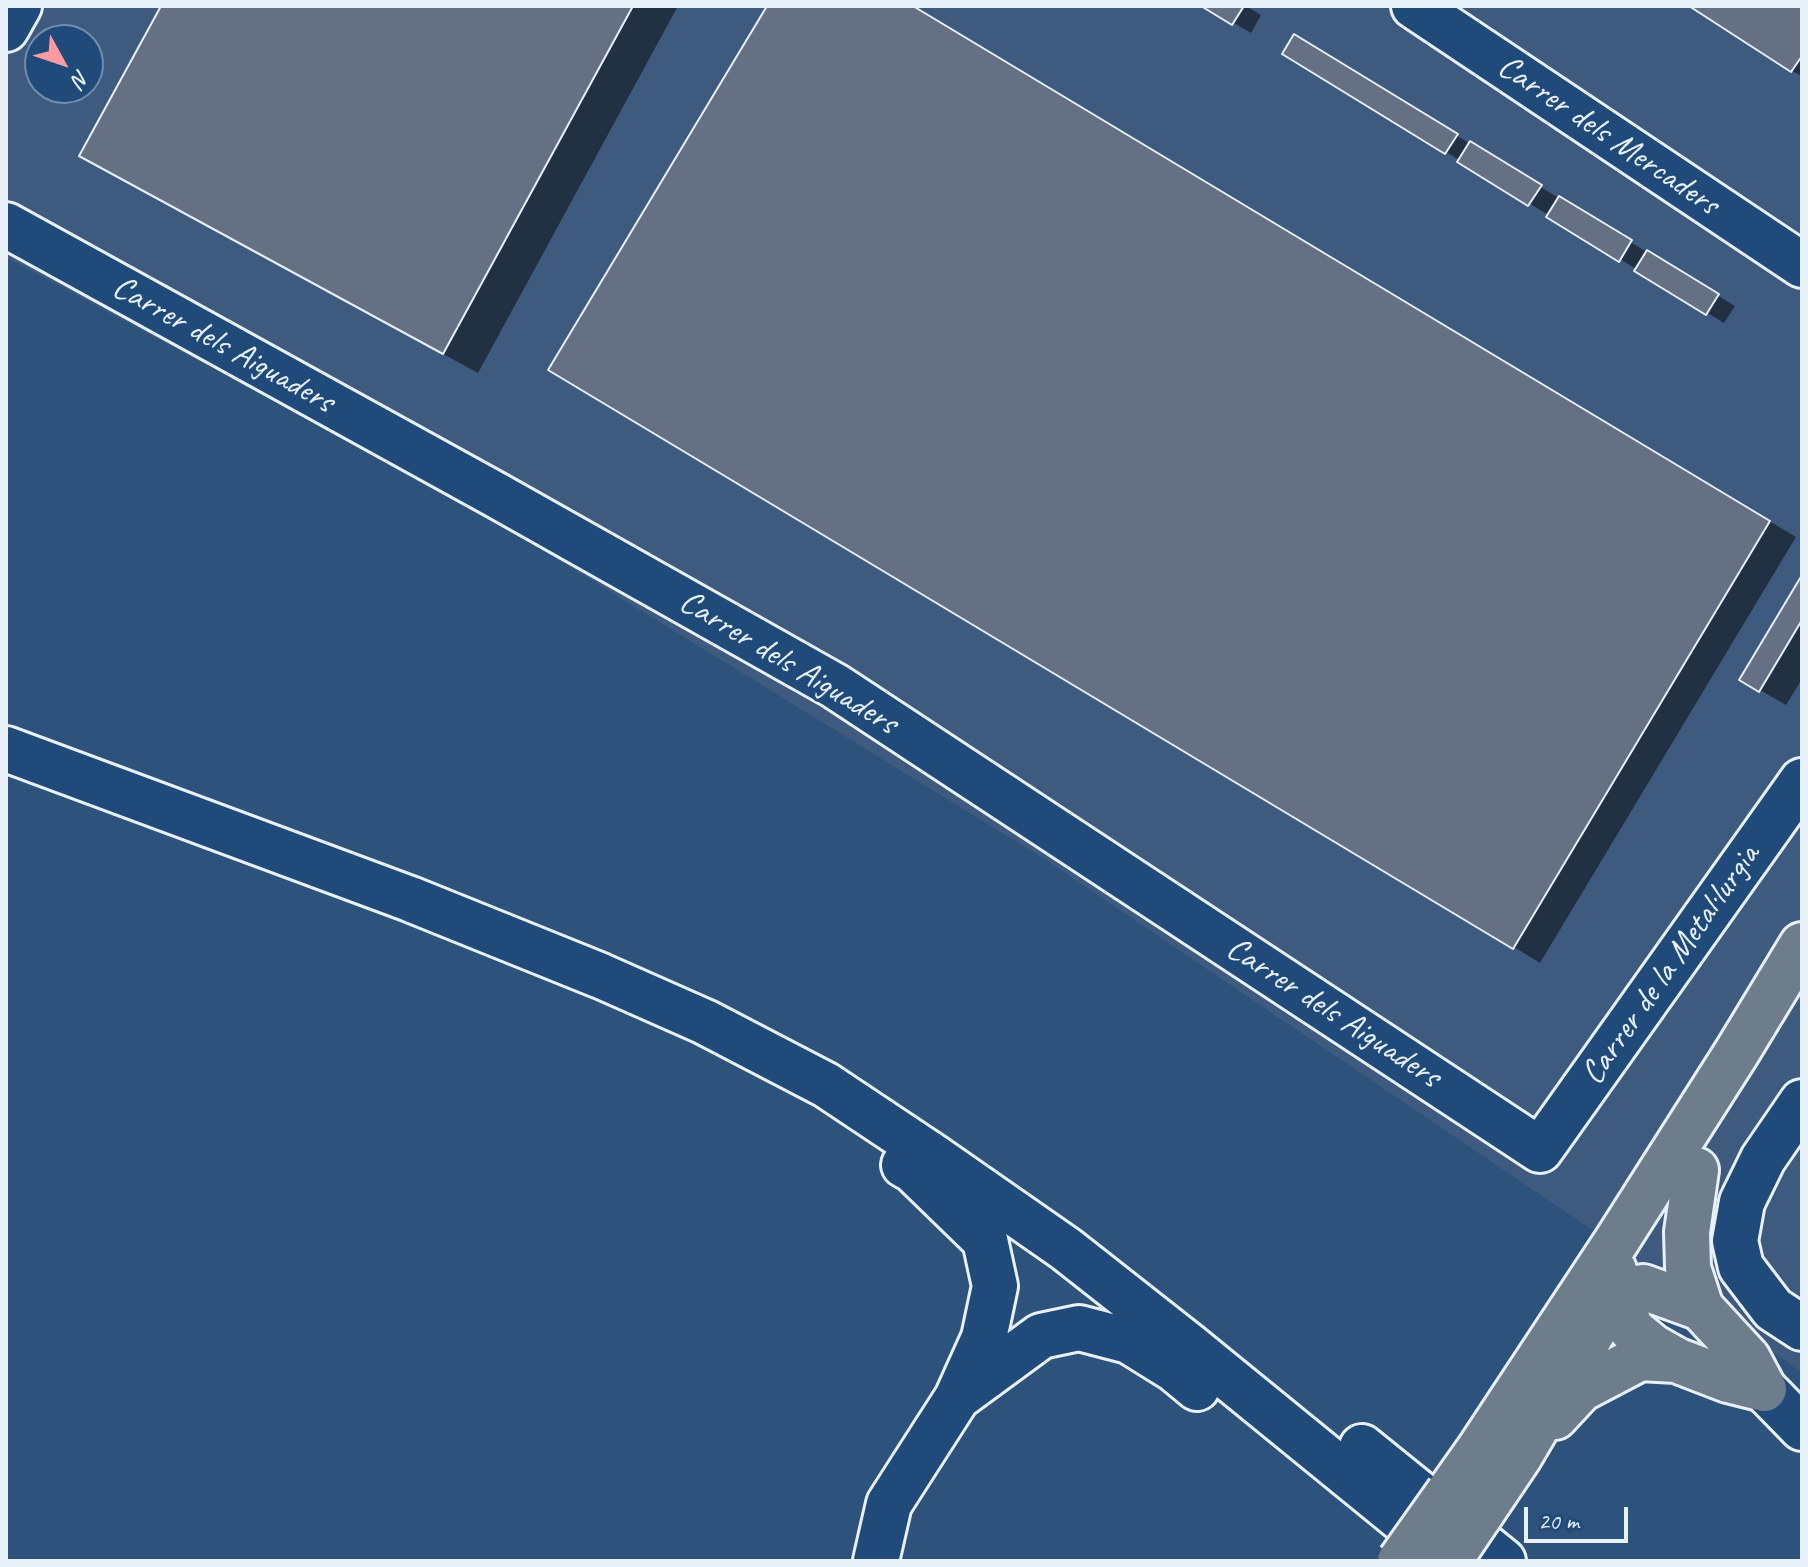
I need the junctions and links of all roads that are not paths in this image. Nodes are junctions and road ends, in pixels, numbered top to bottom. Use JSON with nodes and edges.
{"nodes":[{"id":1,"x":19,"y":6,"type":"edge"},
{"id":2,"x":1414,"y":6,"type":"edge"},
{"id":3,"x":6,"y":29,"type":"edge"},
{"id":4,"x":6,"y":225,"type":"edge"},
{"id":5,"x":1802,"y":265,"type":"edge"},
{"id":6,"x":6,"y":749,"type":"edge"},
{"id":7,"x":1802,"y":781,"type":"edge"},
{"id":8,"x":410,"y":899,"type":"junction"},
{"id":9,"x":1802,"y":945,"type":"edge"},
{"id":10,"x":1802,"y":1003,"type":"edge"},
{"id":11,"x":1802,"y":1102,"type":"edge"},
{"id":12,"x":881,"y":1122,"type":"junction"},
{"id":13,"x":1540,"y":1150,"type":"joint"},
{"id":14,"x":1696,"y":1170,"type":"junction"},
{"id":15,"x":1616,"y":1242,"type":"junction"},
{"id":16,"x":1617,"y":1291,"type":"junction"},
{"id":17,"x":1701,"y":1308,"type":"junction"},
{"id":18,"x":1802,"y":1328,"type":"edge"},
{"id":19,"x":1556,"y":1334,"type":"junction"},
{"id":20,"x":1676,"y":1360,"type":"junction"},
{"id":21,"x":1764,"y":1389,"type":"junction"},
{"id":22,"x":957,"y":1398,"type":"junction"},
{"id":23,"x":1802,"y":1428,"type":"edge"},
{"id":24,"x":1519,"y":1457,"type":"junction"},
{"id":25,"x":1465,"y":1504,"type":"junction"},
{"id":26,"x":876,"y":1561,"type":"edge"},
{"id":27,"x":1400,"y":1561,"type":"edge"},
{"id":28,"x":1408,"y":1561,"type":"edge"},
{"id":29,"x":1451,"y":1561,"type":"edge"},
{"id":30,"x":1503,"y":1561,"type":"edge"}],
"edges":[{"from":1,"to":3,"type":"street"},
{"from":2,"to":5,"type":"street","name":"Carrer dels Mercaders"},
{"from":4,"to":13,"type":"street","name":"Carrer dels Aiguaders"},
{"from":6,"to":8,"type":"street"},
{"from":7,"to":13,"type":"street","name":"Carrer de la Metal·lurgia"},
{"from":8,"to":12,"type":"street"},
{"from":8,"to":22,"type":"street"},
{"from":9,"to":15,"type":"main road"},
{"from":10,"to":14,"type":"main road"},
{"from":11,"to":18,"type":"street"},
{"from":12,"to":29,"type":"street"},
{"from":12,"to":30,"type":"street"},
{"from":14,"to":16,"type":"main road"},
{"from":14,"to":17,"type":"main road"},
{"from":15,"to":16,"type":"main road"},
{"from":15,"to":19,"type":"main road"},
{"from":16,"to":17,"type":"main road"},
{"from":16,"to":19,"type":"main road"},
{"from":16,"to":20,"type":"main road"},
{"from":16,"to":24,"type":"main road"},
{"from":17,"to":21,"type":"main road"},
{"from":19,"to":25,"type":"main road"},
{"from":20,"to":21,"type":"main road"},
{"from":20,"to":24,"type":"main road"},
{"from":21,"to":23,"type":"street"},
{"from":22,"to":26,"type":"street"},
{"from":22,"to":28,"type":"street"},
{"from":24,"to":25,"type":"main road"},
{"from":25,"to":27,"type":"main road","bridge":true},
{"from":25,"to":29,"type":"main road","bridge":true}]}
